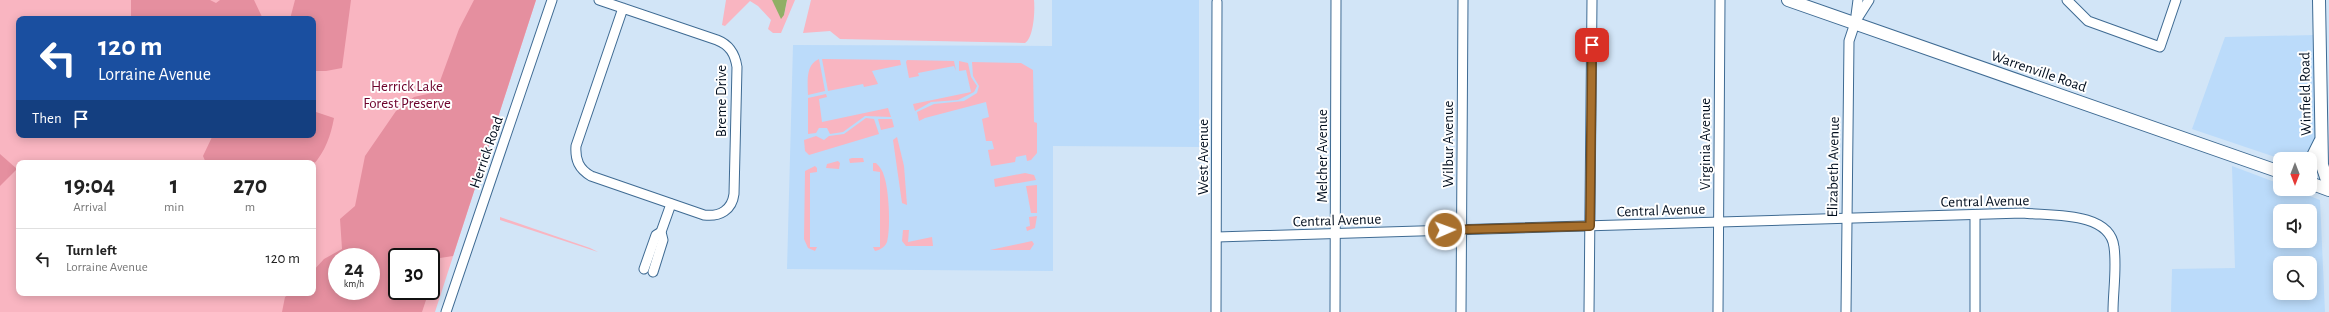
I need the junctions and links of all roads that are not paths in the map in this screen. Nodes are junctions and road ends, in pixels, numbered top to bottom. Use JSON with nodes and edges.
{"nodes":[{"id":1,"x":552,"y":0,"type":"edge"},
{"id":2,"x":557,"y":0,"type":"edge"},
{"id":3,"x":599,"y":0,"type":"edge"},
{"id":4,"x":1336,"y":0,"type":"edge"},
{"id":5,"x":1463,"y":0,"type":"edge"},
{"id":6,"x":1592,"y":0,"type":"edge"},
{"id":7,"x":1720,"y":0,"type":"edge"},
{"id":8,"x":1788,"y":0,"type":"edge"},
{"id":9,"x":1858,"y":0,"type":"edge"},
{"id":10,"x":1869,"y":0,"type":"edge"},
{"id":11,"x":2067,"y":0,"type":"edge"},
{"id":12,"x":2176,"y":0,"type":"edge"},
{"id":13,"x":2319,"y":0,"type":"edge"},
{"id":14,"x":1217,"y":2,"type":"dead end"},
{"id":15,"x":622,"y":8,"type":"junction"},
{"id":16,"x":1855,"y":23,"type":"junction"},
{"id":17,"x":2322,"y":137,"type":"junction"},
{"id":18,"x":2315,"y":152,"type":"edge"},
{"id":19,"x":2273,"y":170,"type":"edge"},
{"id":20,"x":2317,"y":186,"type":"edge"},
{"id":21,"x":2329,"y":186,"type":"edge"},
{"id":22,"x":2329,"y":190,"type":"edge"},
{"id":23,"x":670,"y":204,"type":"junction"},
{"id":24,"x":1975,"y":215,"type":"junction"},
{"id":25,"x":1847,"y":218,"type":"junction"},
{"id":26,"x":1718,"y":222,"type":"junction"},
{"id":27,"x":1590,"y":226,"type":"junction"},
{"id":28,"x":1461,"y":230,"type":"junction"},
{"id":29,"x":1336,"y":234,"type":"junction"},
{"id":30,"x":1217,"y":237,"type":"junction"},
{"id":31,"x":648,"y":271,"type":"dead end"},
{"id":32,"x":446,"y":312,"type":"edge"},
{"id":33,"x":1216,"y":312,"type":"edge"},
{"id":34,"x":1334,"y":312,"type":"edge"},
{"id":35,"x":1460,"y":312,"type":"edge"},
{"id":36,"x":1589,"y":312,"type":"edge"},
{"id":37,"x":1718,"y":312,"type":"edge"},
{"id":38,"x":1846,"y":312,"type":"edge"},
{"id":39,"x":1975,"y":312,"type":"edge"},
{"id":40,"x":2113,"y":312,"type":"edge"}],
"edges":[{"from":1,"to":2,"type":"street"},
{"from":1,"to":32,"type":"street","name":"Herrick Road"},
{"from":3,"to":15,"type":"street","name":"Breme Drive"},
{"from":4,"to":29,"type":"street","name":"Melcher Avenue"},
{"from":5,"to":28,"type":"street","name":"Wilbur Avenue"},
{"from":6,"to":27,"type":"street"},
{"from":7,"to":26,"type":"street","name":"Virginia Avenue"},
{"from":8,"to":16,"type":"main road","name":"Warrenville Road"},
{"from":9,"to":16,"type":"street"},
{"from":10,"to":16,"type":"street"},
{"from":11,"to":12,"type":"street"},
{"from":13,"to":17,"type":"main road","name":"Winfield Road"},
{"from":14,"to":30,"type":"street","name":"West Avenue"},
{"from":15,"to":23,"type":"street","name":"Breme Drive"},
{"from":15,"to":23,"type":"street","name":"Breme Drive"},
{"from":16,"to":19,"type":"main road","name":"Warrenville Road"},
{"from":16,"to":25,"type":"street","name":"Elizabeth Avenue"},
{"from":17,"to":18,"type":"main road"},
{"from":17,"to":21,"type":"main road","name":"Winfield Road"},
{"from":20,"to":22,"type":"main road"},
{"from":23,"to":31,"type":"street"},
{"from":24,"to":25,"type":"street","name":"Central Avenue"},
{"from":24,"to":39,"type":"street"},
{"from":24,"to":40,"type":"street","name":"Central Avenue"},
{"from":25,"to":26,"type":"street","name":"Central Avenue"},
{"from":25,"to":38,"type":"street","name":"Elizabeth Avenue"},
{"from":26,"to":27,"type":"street","name":"Central Avenue"},
{"from":26,"to":37,"type":"street","name":"Virginia Avenue"},
{"from":27,"to":28,"type":"street","name":"Central Avenue"},
{"from":27,"to":36,"type":"street"},
{"from":28,"to":29,"type":"street","name":"Central Avenue"},
{"from":28,"to":35,"type":"street","name":"Wilbur Avenue"},
{"from":29,"to":30,"type":"street","name":"Central Avenue"},
{"from":29,"to":34,"type":"street","name":"Melcher Avenue"},
{"from":30,"to":33,"type":"street","name":"West Avenue"}]}
